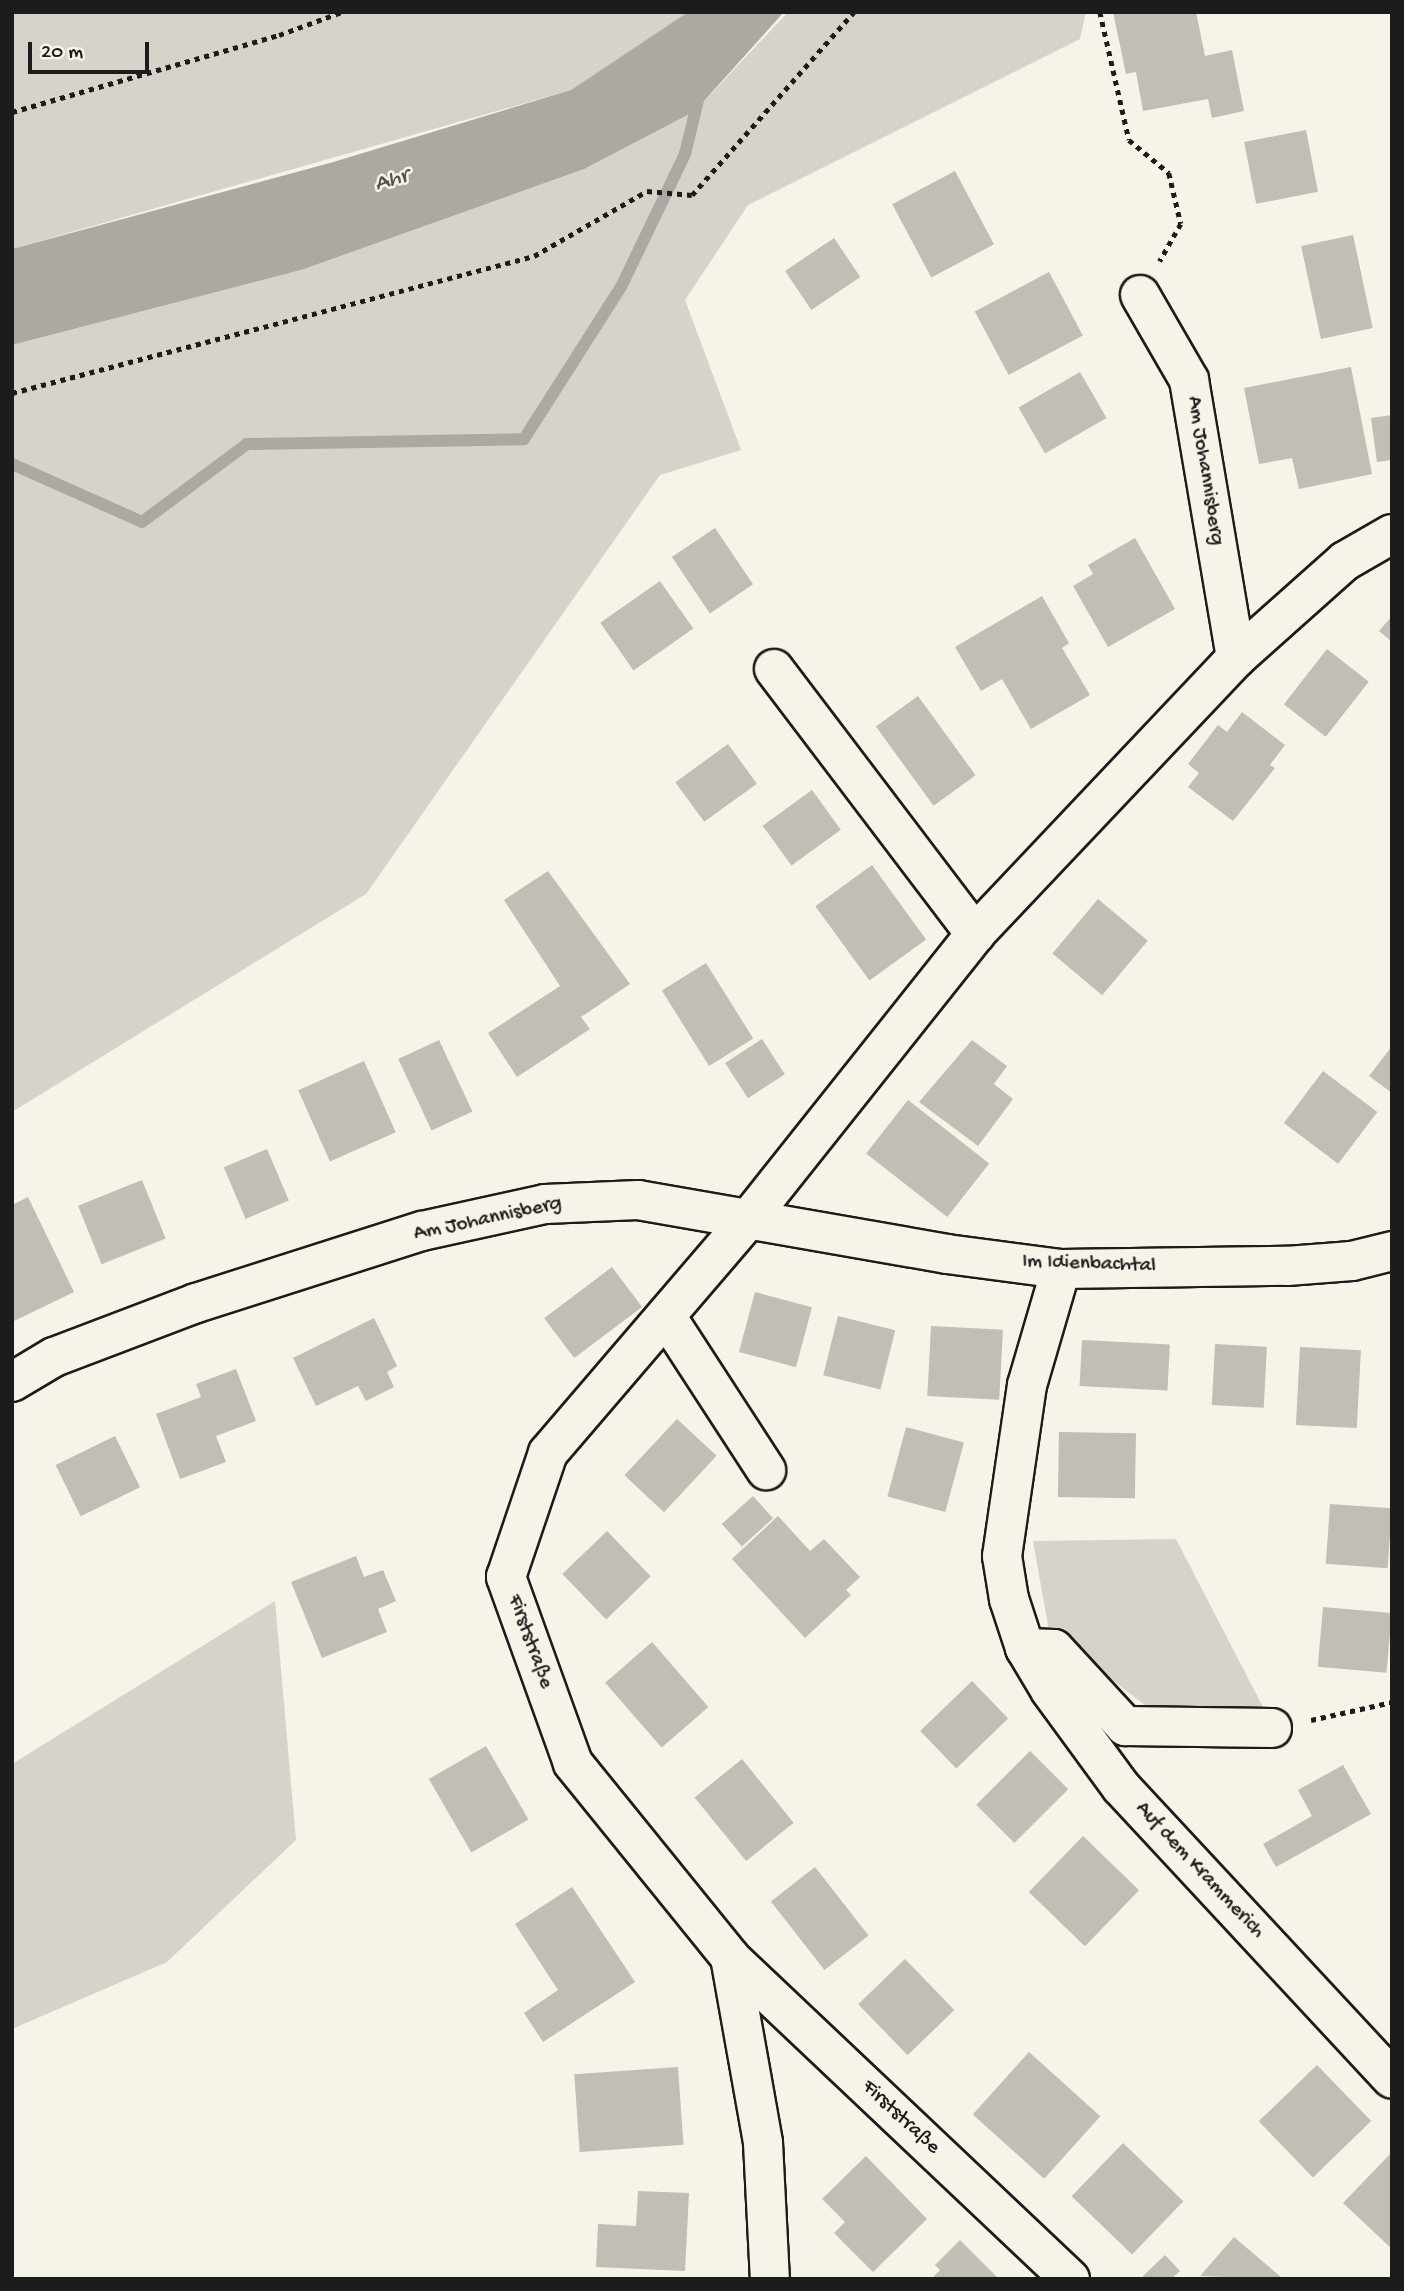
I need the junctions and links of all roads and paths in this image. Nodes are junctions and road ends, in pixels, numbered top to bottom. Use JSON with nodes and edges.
{"nodes":[{"id":1,"x":342,"y":12,"type":"edge"},
{"id":2,"x":854,"y":12,"type":"edge"},
{"id":3,"x":1100,"y":12,"type":"edge"},
{"id":4,"x":12,"y":112,"type":"edge"},
{"id":5,"x":1140,"y":295,"type":"joint"},
{"id":6,"x":12,"y":393,"type":"edge"},
{"id":7,"x":1392,"y":534,"type":"edge"},
{"id":8,"x":1236,"y":658,"type":"junction"},
{"id":9,"x":774,"y":669,"type":"dead end"},
{"id":10,"x":975,"y":934,"type":"junction"},
{"id":11,"x":747,"y":1221,"type":"junction"},
{"id":12,"x":1392,"y":1251,"type":"edge"},
{"id":13,"x":1061,"y":1269,"type":"junction"},
{"id":14,"x":666,"y":1316,"type":"junction"},
{"id":15,"x":12,"y":1382,"type":"edge"},
{"id":16,"x":766,"y":1470,"type":"dead end"},
{"id":17,"x":1025,"y":1648,"type":"junction"},
{"id":18,"x":1392,"y":1702,"type":"edge"},
{"id":19,"x":1272,"y":1728,"type":"joint"},
{"id":20,"x":730,"y":1958,"type":"junction"},
{"id":21,"x":1392,"y":2079,"type":"edge"},
{"id":22,"x":770,"y":2279,"type":"edge"},
{"id":23,"x":1070,"y":2279,"type":"edge"}],
"edges":[{"from":1,"to":4,"type":"path"},
{"from":2,"to":6,"type":"path"},
{"from":3,"to":5,"type":"path"},
{"from":5,"to":8,"type":"street","name":"Am Johannisberg"},
{"from":7,"to":8,"type":"street"},
{"from":8,"to":10,"type":"street"},
{"from":9,"to":10,"type":"street"},
{"from":10,"to":11,"type":"street"},
{"from":11,"to":13,"type":"street","name":"Im Idienbachtal"},
{"from":11,"to":14,"type":"street","name":"Firststraße"},
{"from":11,"to":15,"type":"street","name":"Am Johannisberg"},
{"from":12,"to":13,"type":"street","name":"Im Idienbachtal"},
{"from":13,"to":17,"type":"street","name":"Auf dem Krammerich"},
{"from":14,"to":16,"type":"street"},
{"from":14,"to":20,"type":"street","name":"Firststraße"},
{"from":17,"to":19,"type":"street"},
{"from":17,"to":21,"type":"street","name":"Auf dem Krammerich"},
{"from":18,"to":19,"type":"path"},
{"from":20,"to":22,"type":"street","name":"Firststraße"},
{"from":20,"to":23,"type":"street","name":"Firststraße"}]}
